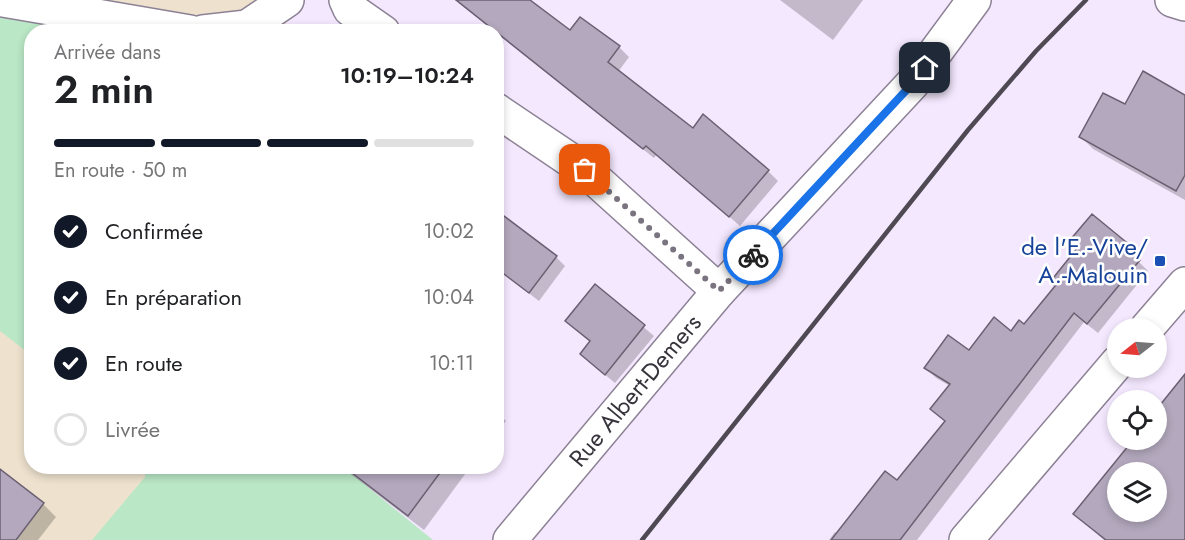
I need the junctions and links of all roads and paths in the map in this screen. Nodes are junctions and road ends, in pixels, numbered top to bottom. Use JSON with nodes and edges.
{"nodes":[{"id":1,"x":3,"y":0,"type":"edge"},
{"id":2,"x":287,"y":0,"type":"edge"},
{"id":3,"x":346,"y":0,"type":"edge"},
{"id":4,"x":974,"y":0,"type":"edge"},
{"id":5,"x":1172,"y":0,"type":"edge"},
{"id":6,"x":1185,"y":4,"type":"edge"},
{"id":7,"x":143,"y":24,"type":"edge"},
{"id":8,"x":251,"y":24,"type":"edge"},
{"id":9,"x":372,"y":24,"type":"edge"},
{"id":10,"x":504,"y":115,"type":"edge"},
{"id":11,"x":1185,"y":284,"type":"edge"},
{"id":12,"x":719,"y":291,"type":"junction"},
{"id":13,"x":1156,"y":318,"type":"edge"},
{"id":14,"x":1107,"y":376,"type":"edge"},
{"id":15,"x":978,"y":536,"type":"edge"},
{"id":16,"x":510,"y":540,"type":"edge"}],
"edges":[{"from":1,"to":7,"type":"street"},
{"from":2,"to":8,"type":"street"},
{"from":3,"to":9,"type":"street"},
{"from":4,"to":12,"type":"street","name":"Rue Albert-Demers"},
{"from":5,"to":6,"type":"street"},
{"from":10,"to":12,"type":"street"},
{"from":11,"to":13,"type":"street"},
{"from":12,"to":16,"type":"street","name":"Rue Albert-Demers"},
{"from":14,"to":15,"type":"street"}]}
